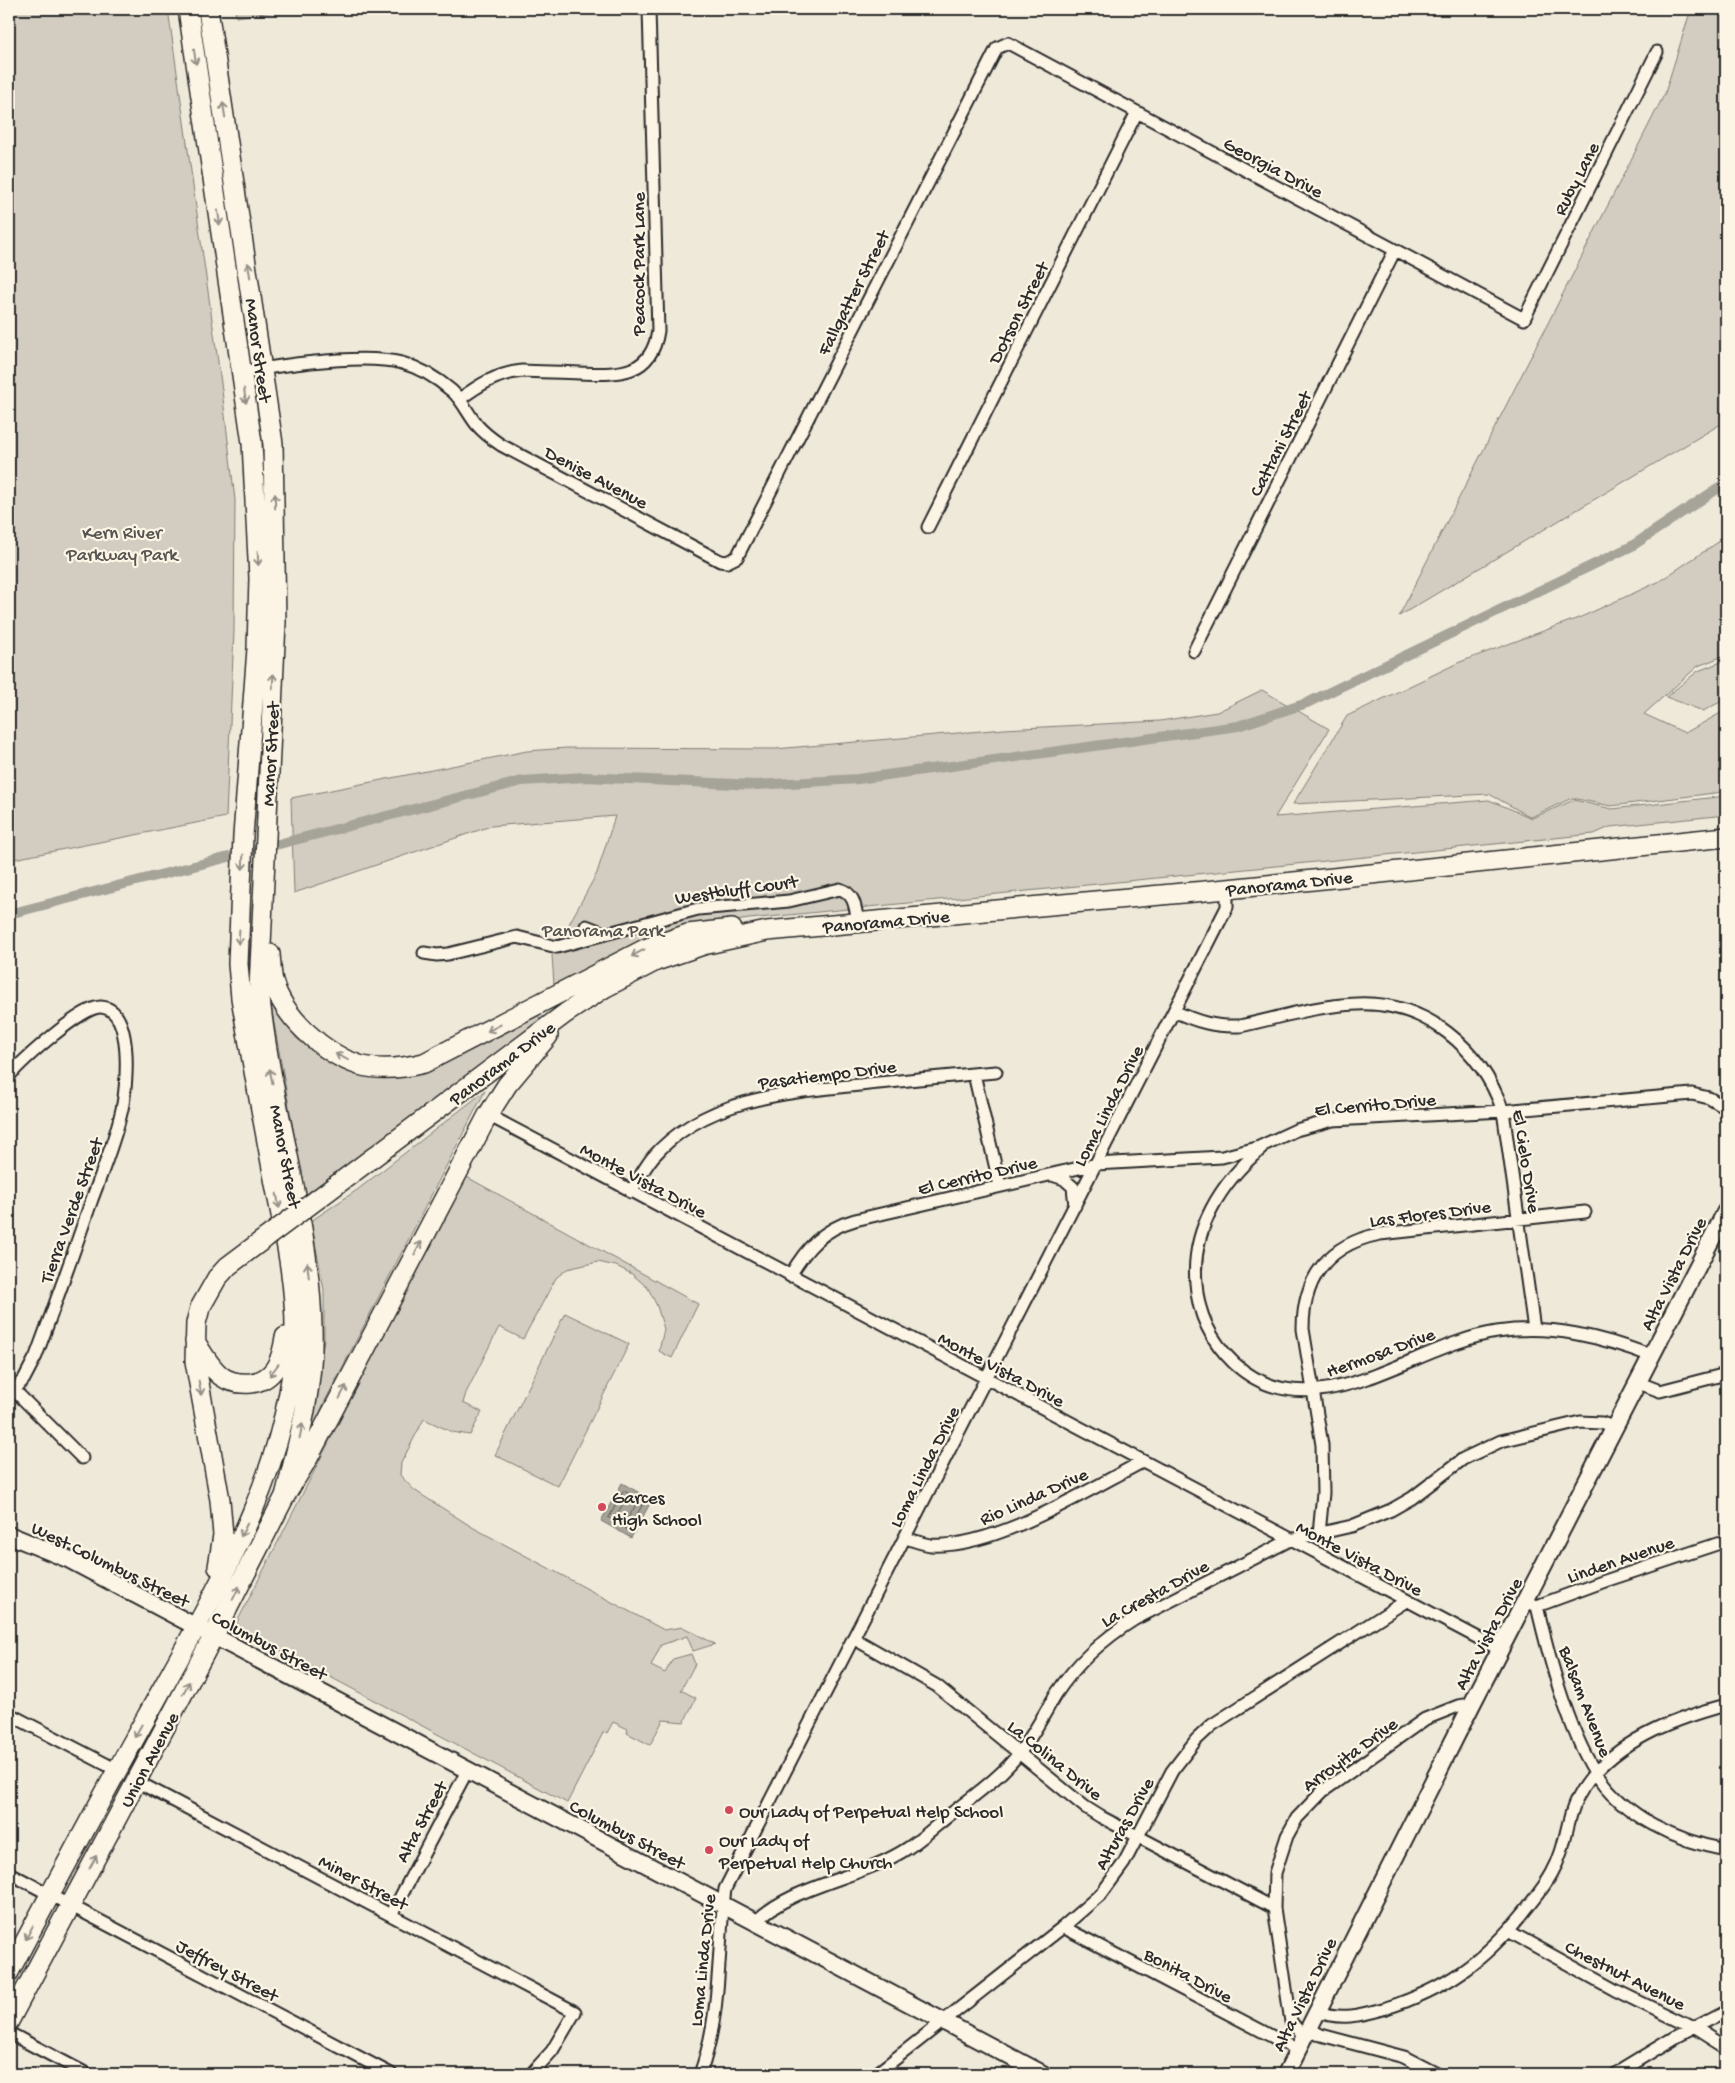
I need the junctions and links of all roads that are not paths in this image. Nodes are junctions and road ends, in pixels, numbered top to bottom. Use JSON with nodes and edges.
{"nodes":[{"id":1,"x":188,"y":9,"type":"edge"},
{"id":2,"x":208,"y":9,"type":"edge"},
{"id":3,"x":649,"y":9,"type":"edge"},
{"id":4,"x":1008,"y":43,"type":"joint"},
{"id":5,"x":1657,"y":52,"type":"dead end"},
{"id":6,"x":1137,"y":112,"type":"junction"},
{"id":7,"x":1395,"y":250,"type":"junction"},
{"id":8,"x":1524,"y":319,"type":"joint"},
{"id":9,"x":262,"y":369,"type":"junction"},
{"id":10,"x":242,"y":372,"type":"junction"},
{"id":11,"x":460,"y":399,"type":"junction"},
{"id":12,"x":928,"y":526,"type":"dead end"},
{"id":13,"x":732,"y":560,"type":"joint"},
{"id":14,"x":1194,"y":651,"type":"dead end"},
{"id":15,"x":1726,"y":838,"type":"edge"},
{"id":16,"x":1227,"y":889,"type":"junction"},
{"id":17,"x":853,"y":922,"type":"junction"},
{"id":18,"x":262,"y":924,"type":"junction"},
{"id":19,"x":586,"y":926,"type":"dead end"},
{"id":20,"x":604,"y":933,"type":"junction"},
{"id":21,"x":424,"y":953,"type":"dead end"},
{"id":22,"x":1174,"y":1011,"type":"junction"},
{"id":23,"x":566,"y":1013,"type":"junction"},
{"id":24,"x":996,"y":1072,"type":"dead end"},
{"id":25,"x":974,"y":1074,"type":"junction"},
{"id":26,"x":9,"y":1076,"type":"edge"},
{"id":27,"x":1726,"y":1108,"type":"edge"},
{"id":28,"x":1503,"y":1111,"type":"junction"},
{"id":29,"x":488,"y":1115,"type":"junction"},
{"id":30,"x":1275,"y":1140,"type":"junction"},
{"id":31,"x":1096,"y":1164,"type":"junction"},
{"id":32,"x":1050,"y":1175,"type":"junction"},
{"id":33,"x":1000,"y":1186,"type":"junction"},
{"id":34,"x":631,"y":1192,"type":"junction"},
{"id":35,"x":1075,"y":1206,"type":"junction"},
{"id":36,"x":1726,"y":1211,"type":"edge"},
{"id":37,"x":1585,"y":1212,"type":"dead end"},
{"id":38,"x":1520,"y":1219,"type":"junction"},
{"id":39,"x":790,"y":1276,"type":"junction"},
{"id":40,"x":291,"y":1289,"type":"junction"},
{"id":41,"x":1534,"y":1329,"type":"junction"},
{"id":42,"x":194,"y":1340,"type":"junction"},
{"id":43,"x":1652,"y":1356,"type":"junction"},
{"id":44,"x":1726,"y":1374,"type":"edge"},
{"id":45,"x":1726,"y":1379,"type":"edge"},
{"id":46,"x":987,"y":1380,"type":"junction"},
{"id":47,"x":1639,"y":1383,"type":"junction"},
{"id":48,"x":1697,"y":1383,"type":"junction"},
{"id":49,"x":1313,"y":1392,"type":"junction"},
{"id":50,"x":12,"y":1393,"type":"edge"},
{"id":51,"x":1615,"y":1428,"type":"junction"},
{"id":52,"x":82,"y":1458,"type":"dead end"},
{"id":53,"x":1142,"y":1462,"type":"junction"},
{"id":54,"x":263,"y":1485,"type":"joint"},
{"id":55,"x":284,"y":1496,"type":"junction"},
{"id":56,"x":1319,"y":1534,"type":"junction"},
{"id":57,"x":9,"y":1535,"type":"edge"},
{"id":58,"x":905,"y":1538,"type":"junction"},
{"id":59,"x":1290,"y":1540,"type":"junction"},
{"id":60,"x":1726,"y":1541,"type":"edge"},
{"id":61,"x":1406,"y":1601,"type":"junction"},
{"id":62,"x":1532,"y":1603,"type":"junction"},
{"id":63,"x":204,"y":1609,"type":"junction"},
{"id":64,"x":195,"y":1627,"type":"junction"},
{"id":65,"x":213,"y":1637,"type":"junction"},
{"id":66,"x":853,"y":1638,"type":"junction"},
{"id":67,"x":1501,"y":1650,"type":"junction"},
{"id":68,"x":1472,"y":1704,"type":"junction"},
{"id":69,"x":1726,"y":1705,"type":"edge"},
{"id":70,"x":9,"y":1714,"type":"edge"},
{"id":71,"x":1020,"y":1753,"type":"junction"},
{"id":72,"x":117,"y":1770,"type":"junction"},
{"id":73,"x":467,"y":1770,"type":"junction"},
{"id":74,"x":1595,"y":1772,"type":"junction"},
{"id":75,"x":136,"y":1781,"type":"junction"},
{"id":76,"x":1137,"y":1836,"type":"junction"},
{"id":77,"x":1726,"y":1850,"type":"edge"},
{"id":78,"x":9,"y":1873,"type":"edge"},
{"id":79,"x":50,"y":1894,"type":"junction"},
{"id":80,"x":70,"y":1905,"type":"junction"},
{"id":81,"x":723,"y":1905,"type":"junction"},
{"id":82,"x":1274,"y":1908,"type":"junction"},
{"id":83,"x":391,"y":1915,"type":"junction"},
{"id":84,"x":755,"y":1922,"type":"junction"},
{"id":85,"x":1064,"y":1927,"type":"junction"},
{"id":86,"x":1508,"y":1931,"type":"junction"},
{"id":87,"x":9,"y":1972,"type":"edge"},
{"id":88,"x":1316,"y":2011,"type":"junction"},
{"id":89,"x":1726,"y":2012,"type":"edge"},
{"id":90,"x":9,"y":2021,"type":"edge"},
{"id":91,"x":944,"y":2022,"type":"junction"},
{"id":92,"x":1693,"y":2028,"type":"junction"},
{"id":93,"x":9,"y":2033,"type":"edge"},
{"id":94,"x":1303,"y":2039,"type":"junction"},
{"id":95,"x":1726,"y":2049,"type":"edge"},
{"id":96,"x":87,"y":2074,"type":"edge"},
{"id":97,"x":391,"y":2074,"type":"edge"},
{"id":98,"x":531,"y":2074,"type":"edge"},
{"id":99,"x":700,"y":2074,"type":"edge"},
{"id":100,"x":876,"y":2074,"type":"edge"},
{"id":101,"x":1043,"y":2074,"type":"edge"},
{"id":102,"x":1286,"y":2074,"type":"edge"},
{"id":103,"x":1437,"y":2074,"type":"edge"},
{"id":104,"x":1615,"y":2074,"type":"edge"}],
"edges":[{"from":1,"to":10,"type":"main road","name":"Manor Street","one_way":true},
{"from":9,"to":2,"type":"main road","name":"Manor Street","one_way":true},
{"from":3,"to":11,"type":"street","name":"Peacock Park Lane"},
{"from":4,"to":6,"type":"street","name":"Georgia Drive"},
{"from":4,"to":13,"type":"street","name":"Fallgatter Street"},
{"from":5,"to":8,"type":"street","name":"Ruby Lane"},
{"from":6,"to":7,"type":"street","name":"Georgia Drive"},
{"from":6,"to":12,"type":"street","name":"Dotson Street"},
{"from":7,"to":8,"type":"street","name":"Georgia Drive"},
{"from":7,"to":14,"type":"street","name":"Cattani Street"},
{"from":9,"to":10,"type":"street"},
{"from":9,"to":11,"type":"street"},
{"from":18,"to":9,"type":"main road","name":"Manor Street","one_way":true},
{"from":10,"to":40,"type":"main road","name":"Manor Street","one_way":true},
{"from":11,"to":13,"type":"street","name":"Denise Avenue"},
{"from":15,"to":16,"type":"main road","name":"Panorama Drive"},
{"from":16,"to":17,"type":"main road","name":"Panorama Drive"},
{"from":16,"to":22,"type":"street","name":"Loma Linda Drive"},
{"from":17,"to":18,"type":"main road","one_way":true},
{"from":17,"to":20,"type":"street","name":"Westbluff Court"},
{"from":17,"to":23,"type":"main road","name":"Panorama Drive"},
{"from":55,"to":18,"type":"main road","name":"Manor Street","one_way":true},
{"from":19,"to":20,"type":"street"},
{"from":20,"to":21,"type":"street","name":"Westbluff Court"},
{"from":22,"to":28,"type":"street","name":"El Cielo Drive"},
{"from":22,"to":31,"type":"street","name":"Loma Linda Drive"},
{"from":23,"to":29,"type":"main road"},
{"from":23,"to":42,"type":"main road","name":"Panorama Drive","bridge":true},
{"from":24,"to":25,"type":"street","name":"Pasatiempo Drive"},
{"from":25,"to":33,"type":"street"},
{"from":25,"to":34,"type":"street","name":"Pasatiempo Drive"},
{"from":26,"to":50,"type":"street","name":"Tierra Verde Street"},
{"from":27,"to":28,"type":"street","name":"El Cerrito Drive"},
{"from":28,"to":30,"type":"street","name":"El Cerrito Drive"},
{"from":28,"to":38,"type":"street","name":"El Cielo Drive"},
{"from":29,"to":34,"type":"street","name":"Monte Vista Drive"},
{"from":55,"to":29,"type":"main road","one_way":true},
{"from":30,"to":31,"type":"street","name":"El Cerrito Drive"},
{"from":30,"to":49,"type":"street","name":"Hermosa Drive"},
{"from":31,"to":32,"type":"street","name":"El Cerrito Drive"},
{"from":31,"to":35,"type":"street","name":"Loma Linda Drive"},
{"from":32,"to":33,"type":"street","name":"El Cerrito Drive"},
{"from":32,"to":35,"type":"street"},
{"from":33,"to":39,"type":"street","name":"El Cerrito Drive"},
{"from":34,"to":39,"type":"street","name":"Monte Vista Drive"},
{"from":35,"to":46,"type":"street","name":"Loma Linda Drive"},
{"from":36,"to":43,"type":"main road","name":"Alta Vista Drive"},
{"from":37,"to":38,"type":"street","name":"Las Flores Drive"},
{"from":38,"to":41,"type":"street","name":"El Cielo Drive"},
{"from":38,"to":49,"type":"street","name":"Las Flores Drive"},
{"from":39,"to":46,"type":"street","name":"Monte Vista Drive"},
{"from":40,"to":42,"type":"main road","one_way":true},
{"from":40,"to":54,"type":"main road","name":"Manor Street"},
{"from":41,"to":43,"type":"street","name":"Hermosa Drive"},
{"from":41,"to":49,"type":"street","name":"Hermosa Drive"},
{"from":42,"to":63,"type":"main road","name":"Panorama Drive","one_way":true},
{"from":43,"to":47,"type":"main road","name":"Alta Vista Drive"},
{"from":44,"to":48,"type":"street"},
{"from":45,"to":48,"type":"street"},
{"from":46,"to":53,"type":"street","name":"Monte Vista Drive"},
{"from":46,"to":58,"type":"street","name":"Loma Linda Drive"},
{"from":47,"to":48,"type":"street"},
{"from":47,"to":51,"type":"main road","name":"Alta Vista Drive"},
{"from":49,"to":56,"type":"street","name":"Las Flores Drive"},
{"from":50,"to":52,"type":"street"},
{"from":51,"to":56,"type":"street","name":"La Cresta Drive"},
{"from":51,"to":62,"type":"main road","name":"Alta Vista Drive"},
{"from":53,"to":58,"type":"street","name":"Rio Linda Drive"},
{"from":53,"to":59,"type":"street","name":"Monte Vista Drive"},
{"from":54,"to":63,"type":"main road","name":"Union Avenue","one_way":true},
{"from":65,"to":55,"type":"main road","name":"Union Avenue","one_way":true},
{"from":56,"to":59,"type":"street","name":"La Cresta Drive"},
{"from":57,"to":64,"type":"main road","name":"West Columbus Street"},
{"from":58,"to":66,"type":"street","name":"Loma Linda Drive"},
{"from":59,"to":61,"type":"street","name":"Monte Vista Drive"},
{"from":59,"to":71,"type":"street","name":"La Cresta Drive"},
{"from":60,"to":62,"type":"street","name":"Linden Avenue"},
{"from":61,"to":67,"type":"street","name":"Monte Vista Drive"},
{"from":61,"to":76,"type":"street","name":"Alturas Drive"},
{"from":62,"to":67,"type":"main road","name":"Alta Vista Drive"},
{"from":62,"to":74,"type":"street","name":"Balsam Avenue"},
{"from":63,"to":64,"type":"main road","name":"Union Avenue"},
{"from":64,"to":65,"type":"main road","name":"Columbus Street"},
{"from":64,"to":72,"type":"main road","name":"Union Avenue","one_way":true},
{"from":65,"to":73,"type":"main road","name":"Columbus Street"},
{"from":75,"to":65,"type":"main road","name":"Union Avenue","one_way":true},
{"from":66,"to":71,"type":"street","name":"La Colina Drive"},
{"from":66,"to":81,"type":"street","name":"Loma Linda Drive"},
{"from":67,"to":68,"type":"main road","name":"Alta Vista Drive"},
{"from":68,"to":82,"type":"street","name":"Arroyita Drive"},
{"from":68,"to":88,"type":"main road","name":"Alta Vista Drive"},
{"from":69,"to":74,"type":"street"},
{"from":70,"to":72,"type":"street"},
{"from":71,"to":76,"type":"street","name":"La Colina Drive"},
{"from":71,"to":84,"type":"street","name":"La Cresta Drive"},
{"from":72,"to":79,"type":"main road","name":"Union Avenue"},
{"from":73,"to":81,"type":"main road","name":"Columbus Street"},
{"from":73,"to":83,"type":"street","name":"Alta Street"},
{"from":74,"to":77,"type":"street","name":"Balsam Avenue"},
{"from":74,"to":86,"type":"street"},
{"from":80,"to":75,"type":"main road","name":"Union Avenue","one_way":true},
{"from":75,"to":83,"type":"street","name":"Miner Street"},
{"from":76,"to":82,"type":"street","name":"La Colina Drive"},
{"from":76,"to":85,"type":"street","name":"Alturas Drive"},
{"from":78,"to":79,"type":"street","name":"Jeffrey Street"},
{"from":79,"to":80,"type":"street","name":"Jeffrey Street"},
{"from":79,"to":87,"type":"main road","name":"Union Avenue","one_way":true},
{"from":80,"to":90,"type":"main road","name":"Union Avenue"},
{"from":80,"to":97,"type":"street","name":"Jeffrey Street"},
{"from":81,"to":84,"type":"main road","name":"Columbus Street"},
{"from":81,"to":99,"type":"street","name":"Loma Linda Drive"},
{"from":82,"to":94,"type":"street","name":"Arroyita Drive"},
{"from":83,"to":98,"type":"street","name":"Miner Street"},
{"from":84,"to":91,"type":"main road","name":"Columbus Street"},
{"from":85,"to":91,"type":"street","name":"Alturas Drive"},
{"from":85,"to":94,"type":"street","name":"Bonita Drive"},
{"from":86,"to":88,"type":"street"},
{"from":86,"to":92,"type":"street","name":"Chestnut Avenue"},
{"from":88,"to":94,"type":"main road","name":"Alta Vista Drive"},
{"from":89,"to":92,"type":"street"},
{"from":91,"to":100,"type":"street","name":"Alturas Drive"},
{"from":91,"to":101,"type":"main road","name":"Columbus Street"},
{"from":92,"to":95,"type":"street","name":"Chestnut Avenue"},
{"from":92,"to":104,"type":"street"},
{"from":93,"to":96,"type":"street"},
{"from":94,"to":102,"type":"main road","name":"Alta Vista Drive"},
{"from":94,"to":103,"type":"street","name":"Bonita Drive"}]}
